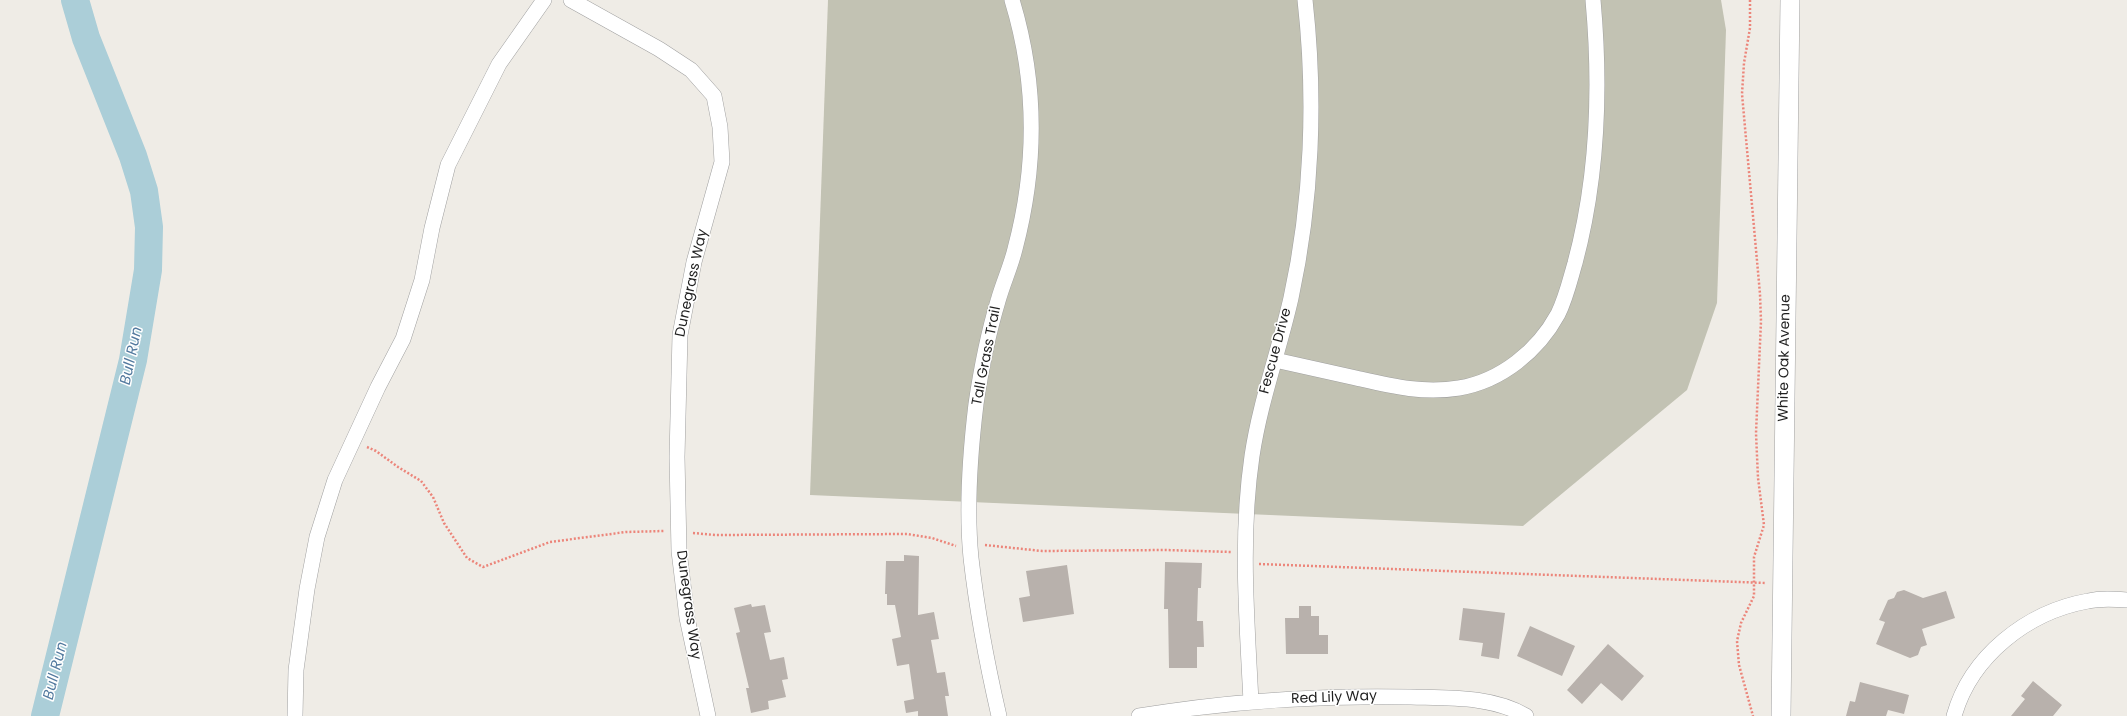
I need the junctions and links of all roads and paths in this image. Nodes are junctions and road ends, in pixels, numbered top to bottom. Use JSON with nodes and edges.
{"nodes":[{"id":1,"x":544,"y":0,"type":"edge"},
{"id":2,"x":571,"y":0,"type":"edge"},
{"id":3,"x":1012,"y":0,"type":"edge"},
{"id":4,"x":1304,"y":0,"type":"edge"},
{"id":5,"x":1593,"y":0,"type":"edge"},
{"id":6,"x":1750,"y":0,"type":"edge"},
{"id":7,"x":1790,"y":0,"type":"edge"},
{"id":8,"x":1275,"y":360,"type":"junction"},
{"id":9,"x":353,"y":441,"type":"junction"},
{"id":10,"x":679,"y":531,"type":"junction"},
{"id":11,"x":971,"y":545,"type":"junction"},
{"id":12,"x":1245,"y":558,"type":"junction"},
{"id":13,"x":1755,"y":582,"type":"junction"},
{"id":14,"x":1782,"y":584,"type":"junction"},
{"id":15,"x":2127,"y":600,"type":"edge"},
{"id":16,"x":1251,"y":702,"type":"junction"},
{"id":17,"x":295,"y":716,"type":"edge"},
{"id":18,"x":708,"y":716,"type":"edge"},
{"id":19,"x":999,"y":716,"type":"edge"},
{"id":20,"x":1139,"y":716,"type":"edge"},
{"id":21,"x":1526,"y":716,"type":"edge"},
{"id":22,"x":1753,"y":716,"type":"edge"},
{"id":23,"x":1781,"y":716,"type":"edge"},
{"id":24,"x":1954,"y":716,"type":"edge"}],
"edges":[{"from":1,"to":9,"type":"street"},
{"from":2,"to":10,"type":"street","name":"Dunegrass Way"},
{"from":3,"to":11,"type":"street","name":"Tall Grass Trail"},
{"from":4,"to":8,"type":"street","name":"Fescue Drive"},
{"from":5,"to":8,"type":"street"},
{"from":6,"to":13,"type":"path"},
{"from":7,"to":14,"type":"street","name":"White Oak Avenue"},
{"from":8,"to":12,"type":"street","name":"Fescue Drive"},
{"from":9,"to":10,"type":"path"},
{"from":9,"to":17,"type":"street"},
{"from":10,"to":11,"type":"path"},
{"from":10,"to":18,"type":"street","name":"Dunegrass Way"},
{"from":11,"to":12,"type":"path"},
{"from":11,"to":19,"type":"street","name":"Tall Grass Trail"},
{"from":12,"to":13,"type":"path"},
{"from":12,"to":16,"type":"street","name":"Fescue Drive"},
{"from":13,"to":14,"type":"path"},
{"from":13,"to":22,"type":"path"},
{"from":14,"to":23,"type":"street","name":"White Oak Avenue"},
{"from":15,"to":24,"type":"street"},
{"from":16,"to":20,"type":"street","name":"Red Lily Way"},
{"from":16,"to":21,"type":"street","name":"Red Lily Way"}]}
